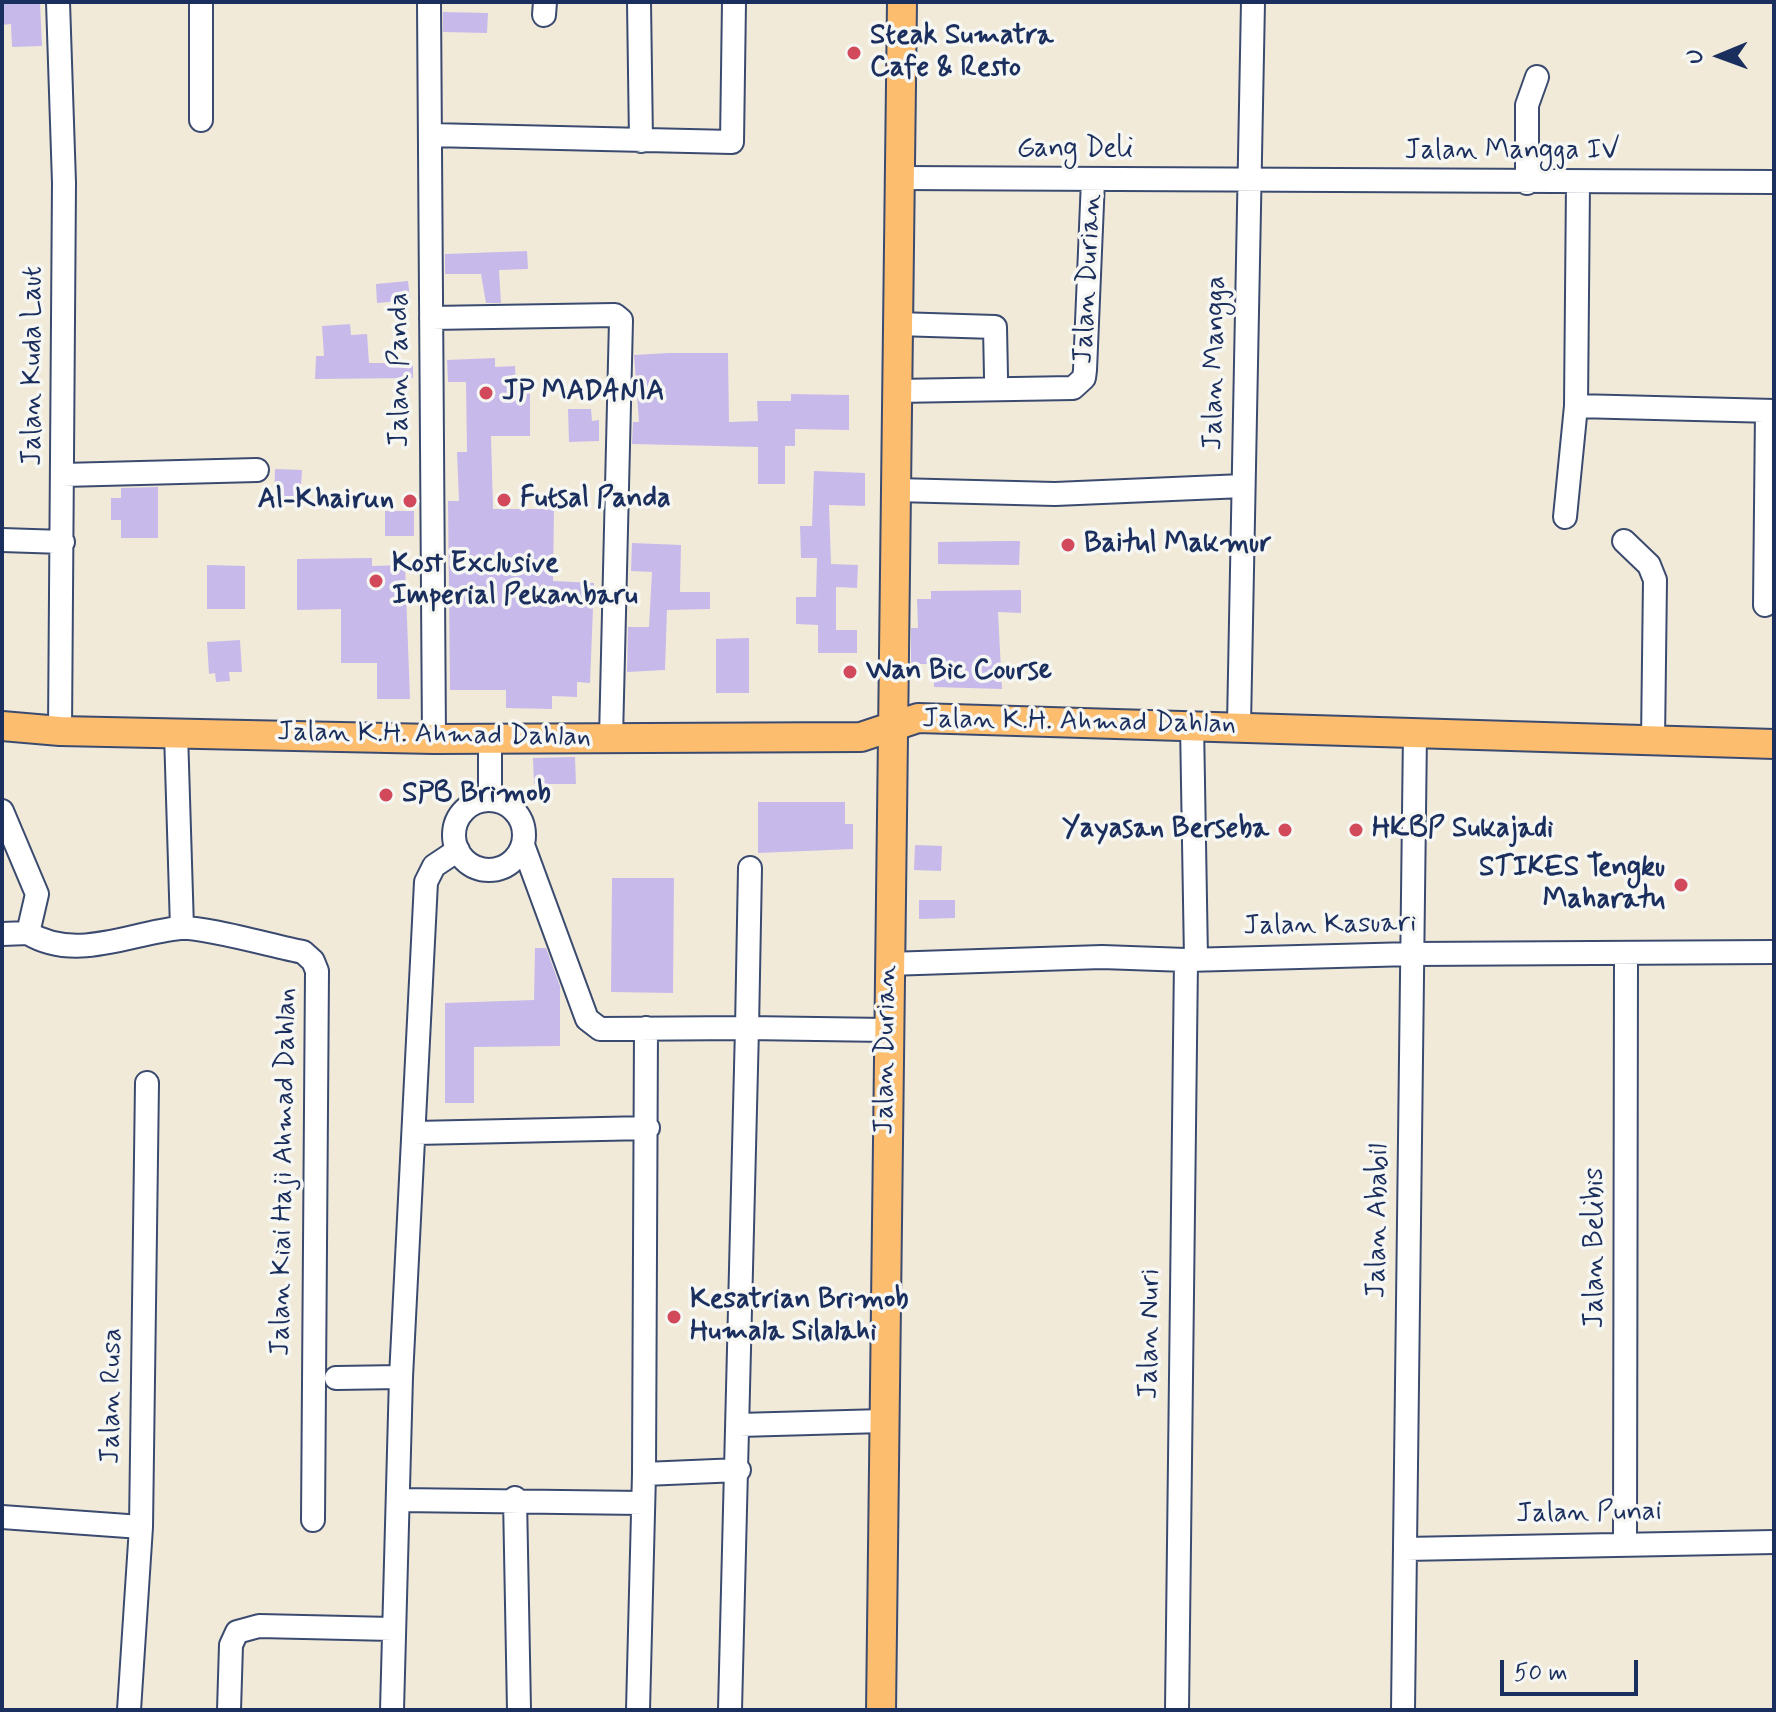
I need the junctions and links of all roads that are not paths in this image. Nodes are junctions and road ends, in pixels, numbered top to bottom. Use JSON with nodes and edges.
{"nodes":[{"id":1,"x":58,"y":2,"type":"edge"},
{"id":2,"x":201,"y":2,"type":"edge"},
{"id":3,"x":429,"y":2,"type":"edge"},
{"id":4,"x":639,"y":2,"type":"edge"},
{"id":5,"x":734,"y":2,"type":"edge"},
{"id":6,"x":902,"y":2,"type":"edge"},
{"id":7,"x":1253,"y":2,"type":"edge"},
{"id":8,"x":1537,"y":77,"type":"dead end"},
{"id":9,"x":201,"y":120,"type":"dead end"},
{"id":10,"x":430,"y":135,"type":"junction"},
{"id":11,"x":641,"y":141,"type":"junction"},
{"id":12,"x":899,"y":178,"type":"junction"},
{"id":13,"x":1093,"y":180,"type":"junction"},
{"id":14,"x":1250,"y":180,"type":"junction"},
{"id":15,"x":1774,"y":182,"type":"edge"},
{"id":16,"x":1527,"y":183,"type":"junction"},
{"id":17,"x":1578,"y":183,"type":"junction"},
{"id":18,"x":431,"y":318,"type":"junction"},
{"id":19,"x":897,"y":324,"type":"junction"},
{"id":20,"x":996,"y":377,"type":"dead end"},
{"id":21,"x":896,"y":391,"type":"junction"},
{"id":22,"x":1576,"y":406,"type":"junction"},
{"id":23,"x":1770,"y":411,"type":"edge"},
{"id":24,"x":257,"y":470,"type":"dead end"},
{"id":25,"x":63,"y":475,"type":"junction"},
{"id":26,"x":1243,"y":486,"type":"junction"},
{"id":27,"x":895,"y":490,"type":"junction"},
{"id":28,"x":1565,"y":517,"type":"dead end"},
{"id":29,"x":2,"y":540,"type":"edge"},
{"id":30,"x":1624,"y":541,"type":"dead end"},
{"id":31,"x":63,"y":542,"type":"junction"},
{"id":32,"x":1765,"y":605,"type":"dead end"},
{"id":33,"x":1192,"y":724,"type":"junction"},
{"id":34,"x":1239,"y":725,"type":"junction"},
{"id":35,"x":2,"y":726,"type":"edge"},
{"id":36,"x":891,"y":727,"type":"junction"},
{"id":37,"x":60,"y":731,"type":"junction"},
{"id":38,"x":1415,"y":732,"type":"junction"},
{"id":39,"x":176,"y":733,"type":"junction"},
{"id":40,"x":490,"y":738,"type":"junction"},
{"id":41,"x":611,"y":738,"type":"junction"},
{"id":42,"x":434,"y":739,"type":"junction"},
{"id":43,"x":1653,"y":741,"type":"junction"},
{"id":44,"x":1774,"y":744,"type":"edge"},
{"id":45,"x":490,"y":800,"type":"junction"},
{"id":46,"x":2,"y":811,"type":"edge"},
{"id":47,"x":523,"y":845,"type":"junction"},
{"id":48,"x":458,"y":850,"type":"junction"},
{"id":49,"x":750,"y":868,"type":"dead end"},
{"id":50,"x":182,"y":928,"type":"junction"},
{"id":51,"x":28,"y":933,"type":"junction"},
{"id":52,"x":2,"y":934,"type":"edge"},
{"id":53,"x":1774,"y":952,"type":"edge"},
{"id":54,"x":1626,"y":953,"type":"junction"},
{"id":55,"x":1412,"y":954,"type":"junction"},
{"id":56,"x":1191,"y":960,"type":"junction"},
{"id":57,"x":888,"y":964,"type":"junction"},
{"id":58,"x":646,"y":1028,"type":"junction"},
{"id":59,"x":747,"y":1028,"type":"junction"},
{"id":60,"x":887,"y":1030,"type":"junction"},
{"id":61,"x":147,"y":1083,"type":"dead end"},
{"id":62,"x":648,"y":1128,"type":"junction"},
{"id":63,"x":415,"y":1133,"type":"junction"},
{"id":64,"x":401,"y":1377,"type":"junction"},
{"id":65,"x":336,"y":1378,"type":"dead end"},
{"id":66,"x":883,"y":1421,"type":"junction"},
{"id":67,"x":739,"y":1425,"type":"junction"},
{"id":68,"x":739,"y":1470,"type":"junction"},
{"id":69,"x":644,"y":1474,"type":"junction"},
{"id":70,"x":515,"y":1498,"type":"junction"},
{"id":71,"x":399,"y":1500,"type":"junction"},
{"id":72,"x":643,"y":1503,"type":"junction"},
{"id":73,"x":2,"y":1517,"type":"edge"},
{"id":74,"x":313,"y":1520,"type":"dead end"},
{"id":75,"x":141,"y":1527,"type":"junction"},
{"id":76,"x":1774,"y":1542,"type":"edge"},
{"id":77,"x":1625,"y":1543,"type":"junction"},
{"id":78,"x":1405,"y":1549,"type":"junction"},
{"id":79,"x":392,"y":1629,"type":"junction"},
{"id":80,"x":129,"y":1710,"type":"edge"},
{"id":81,"x":229,"y":1710,"type":"edge"},
{"id":82,"x":392,"y":1710,"type":"edge"},
{"id":83,"x":519,"y":1710,"type":"edge"},
{"id":84,"x":638,"y":1710,"type":"edge"},
{"id":85,"x":730,"y":1710,"type":"edge"},
{"id":86,"x":881,"y":1710,"type":"edge"},
{"id":87,"x":1177,"y":1710,"type":"edge"},
{"id":88,"x":1403,"y":1710,"type":"edge"}],
"edges":[{"from":1,"to":25,"type":"street","name":"Jalan Kuda Laut"},
{"from":2,"to":9,"type":"street"},
{"from":3,"to":10,"type":"street","name":"Jalan Panda"},
{"from":4,"to":11,"type":"street"},
{"from":5,"to":11,"type":"street"},
{"from":6,"to":12,"type":"main road","name":"Jalan Durian"},
{"from":7,"to":14,"type":"street","name":"Jalan Mangga"},
{"from":8,"to":16,"type":"street"},
{"from":10,"to":11,"type":"street"},
{"from":10,"to":18,"type":"street","name":"Jalan Panda"},
{"from":12,"to":13,"type":"street","name":"Gang Deli"},
{"from":12,"to":19,"type":"main road","name":"Jalan Durian"},
{"from":13,"to":14,"type":"street","name":"Gang Deli"},
{"from":13,"to":21,"type":"street","name":"Jalan Durian"},
{"from":14,"to":16,"type":"street","name":"Jalan Mangga IV"},
{"from":14,"to":26,"type":"street","name":"Jalan Mangga"},
{"from":15,"to":17,"type":"street","name":"Jalan Mangga IV"},
{"from":16,"to":17,"type":"street","name":"Jalan Mangga IV"},
{"from":17,"to":22,"type":"street"},
{"from":18,"to":41,"type":"street"},
{"from":18,"to":42,"type":"street","name":"Jalan Panda"},
{"from":19,"to":20,"type":"street"},
{"from":19,"to":21,"type":"main road","name":"Jalan Durian"},
{"from":21,"to":27,"type":"main road","name":"Jalan Durian"},
{"from":22,"to":23,"type":"street"},
{"from":22,"to":28,"type":"street"},
{"from":23,"to":32,"type":"street"},
{"from":24,"to":25,"type":"street"},
{"from":25,"to":31,"type":"street","name":"Jalan Kuda Laut"},
{"from":26,"to":27,"type":"street"},
{"from":26,"to":34,"type":"street","name":"Jalan Mangga"},
{"from":27,"to":36,"type":"main road","name":"Jalan Durian"},
{"from":29,"to":31,"type":"street"},
{"from":30,"to":43,"type":"street"},
{"from":31,"to":37,"type":"street","name":"Jalan Kuda Laut"},
{"from":33,"to":34,"type":"main road","name":"Jalan K.H. Ahmad Dahlan"},
{"from":33,"to":36,"type":"main road","name":"Jalan K.H. Ahmad Dahlan"},
{"from":33,"to":56,"type":"street","name":"Jalan Nuri"},
{"from":34,"to":38,"type":"main road","name":"Jalan K.H. Ahmad Dahlan"},
{"from":35,"to":37,"type":"main road","name":"Jalan K.H. Ahmad Dahlan"},
{"from":36,"to":41,"type":"main road","name":"Jalan K.H. Ahmad Dahlan"},
{"from":36,"to":57,"type":"main road","name":"Jalan Durian"},
{"from":37,"to":39,"type":"main road","name":"Jalan K.H. Ahmad Dahlan"},
{"from":38,"to":43,"type":"main road","name":"Jalan K.H. Ahmad Dahlan"},
{"from":38,"to":55,"type":"street","name":"Jalan Ababil"},
{"from":39,"to":42,"type":"main road","name":"Jalan K.H. Ahmad Dahlan"},
{"from":39,"to":50,"type":"street"},
{"from":40,"to":41,"type":"main road","name":"Jalan K.H. Ahmad Dahlan"},
{"from":40,"to":42,"type":"main road","name":"Jalan K.H. Ahmad Dahlan"},
{"from":40,"to":45,"type":"street"},
{"from":43,"to":44,"type":"main road","name":"Jalan K.H. Ahmad Dahlan"},
{"from":45,"to":47,"type":"street"},
{"from":45,"to":48,"type":"street"},
{"from":46,"to":51,"type":"street"},
{"from":47,"to":48,"type":"street"},
{"from":47,"to":58,"type":"street"},
{"from":48,"to":63,"type":"street"},
{"from":49,"to":59,"type":"street"},
{"from":50,"to":51,"type":"street"},
{"from":50,"to":74,"type":"street","name":"Jalan Kiai Haji Ahmad Dahlan"},
{"from":51,"to":52,"type":"street"},
{"from":53,"to":54,"type":"street","name":"Jalan Kasuari"},
{"from":54,"to":55,"type":"street","name":"Jalan Kasuari"},
{"from":54,"to":77,"type":"street","name":"Jalan Belibis"},
{"from":55,"to":56,"type":"street","name":"Jalan Kasuari"},
{"from":55,"to":78,"type":"street","name":"Jalan Ababil"},
{"from":56,"to":57,"type":"street","name":"Jalan Kasuari"},
{"from":56,"to":87,"type":"street","name":"Jalan Nuri"},
{"from":57,"to":60,"type":"main road","name":"Jalan Durian"},
{"from":58,"to":59,"type":"street"},
{"from":58,"to":62,"type":"street"},
{"from":59,"to":60,"type":"street"},
{"from":59,"to":67,"type":"street"},
{"from":60,"to":66,"type":"main road","name":"Jalan Durian"},
{"from":61,"to":75,"type":"street","name":"Jalan Rusa"},
{"from":62,"to":63,"type":"street"},
{"from":62,"to":69,"type":"street"},
{"from":63,"to":64,"type":"street"},
{"from":64,"to":65,"type":"street"},
{"from":64,"to":71,"type":"street"},
{"from":66,"to":67,"type":"street"},
{"from":66,"to":86,"type":"main road","name":"Jalan Durian"},
{"from":67,"to":68,"type":"street"},
{"from":68,"to":69,"type":"street"},
{"from":68,"to":85,"type":"street"},
{"from":69,"to":72,"type":"street"},
{"from":70,"to":71,"type":"street"},
{"from":70,"to":72,"type":"street"},
{"from":70,"to":83,"type":"street"},
{"from":71,"to":79,"type":"street"},
{"from":72,"to":84,"type":"street"},
{"from":73,"to":75,"type":"street"},
{"from":75,"to":80,"type":"street","name":"Jalan Rusa"},
{"from":76,"to":77,"type":"street","name":"Jalan Punai"},
{"from":77,"to":78,"type":"street","name":"Jalan Punai"},
{"from":78,"to":88,"type":"street","name":"Jalan Ababil"},
{"from":79,"to":81,"type":"street"},
{"from":79,"to":82,"type":"street"}]}
